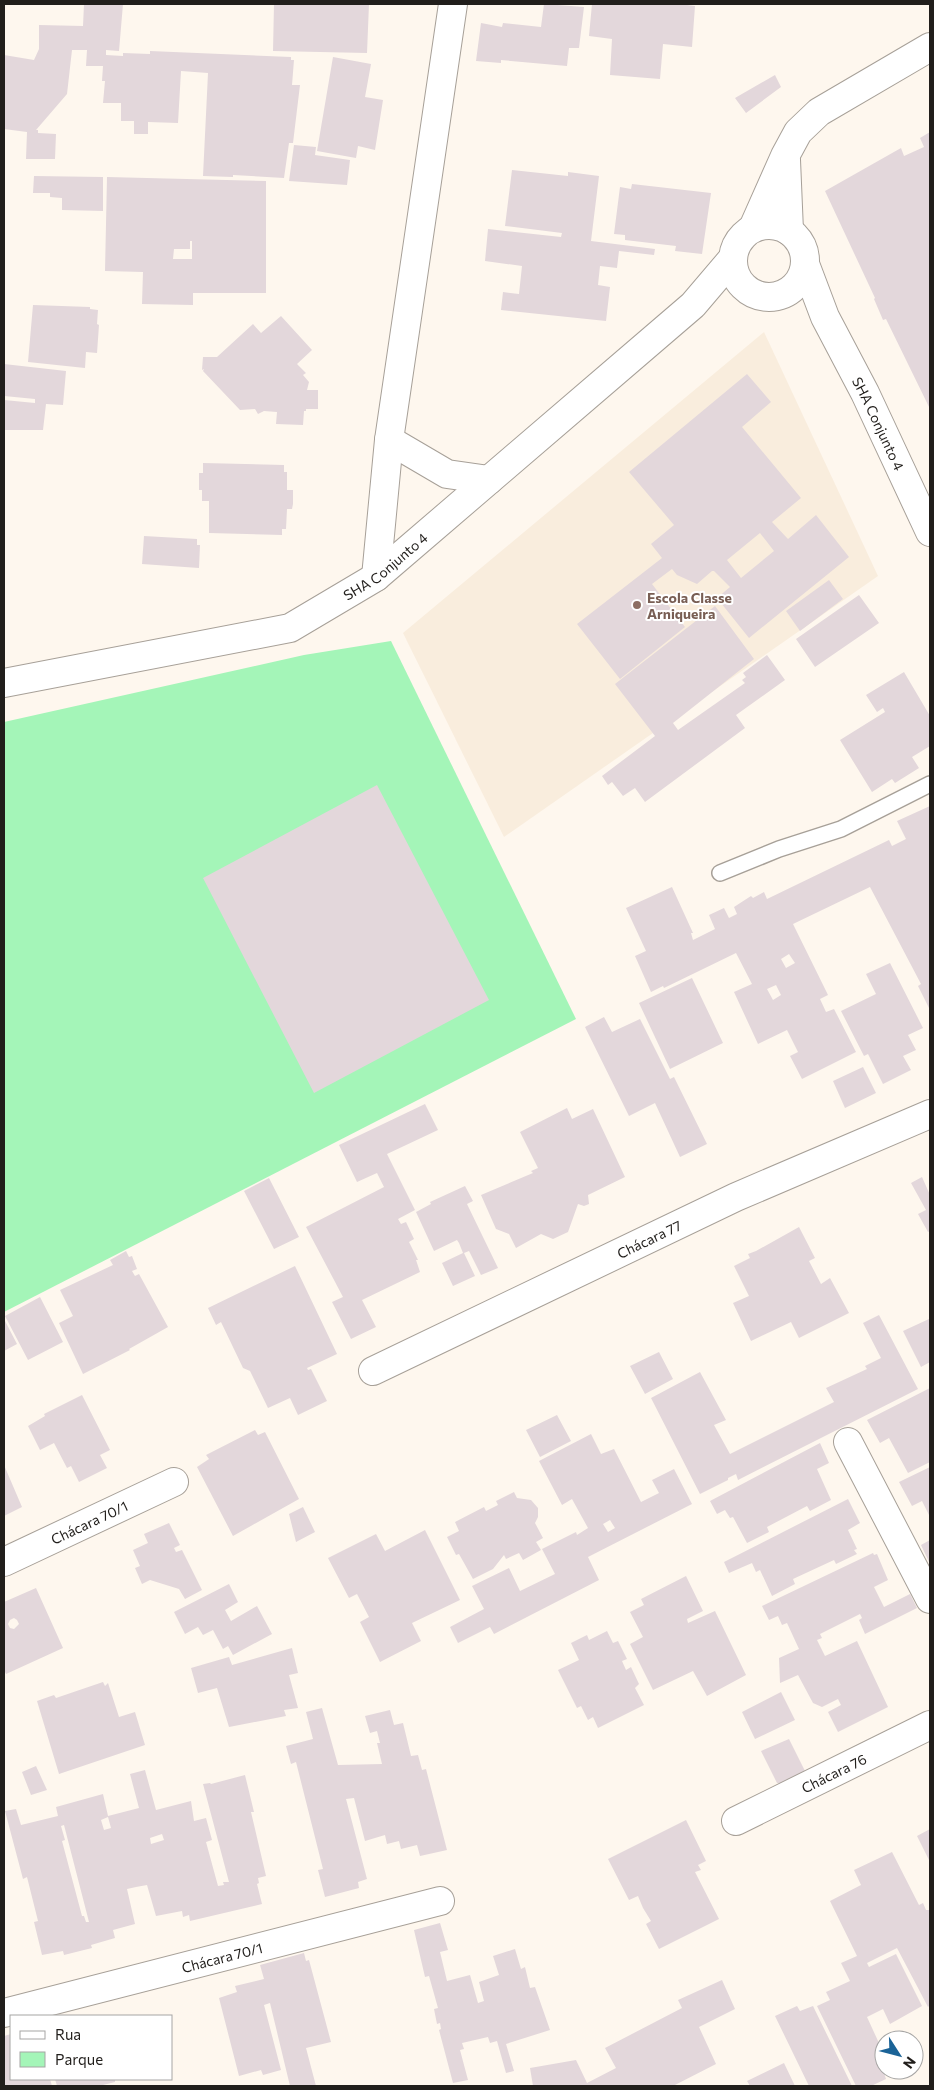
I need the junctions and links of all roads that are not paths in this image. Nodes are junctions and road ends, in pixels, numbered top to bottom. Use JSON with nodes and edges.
{"nodes":[{"id":1,"x":453,"y":4,"type":"edge"},
{"id":2,"x":930,"y":47,"type":"edge"},
{"id":3,"x":786,"y":156,"type":"junction"},
{"id":4,"x":753,"y":228,"type":"junction"},
{"id":5,"x":789,"y":231,"type":"junction"},
{"id":6,"x":733,"y":258,"type":"junction"},
{"id":7,"x":806,"y":264,"type":"junction"},
{"id":8,"x":748,"y":291,"type":"junction"},
{"id":9,"x":785,"y":294,"type":"junction"},
{"id":10,"x":693,"y":305,"type":"junction"},
{"id":11,"x":825,"y":317,"type":"junction"},
{"id":12,"x":389,"y":440,"type":"junction"},
{"id":13,"x":489,"y":480,"type":"junction"},
{"id":14,"x":930,"y":532,"type":"edge"},
{"id":15,"x":376,"y":577,"type":"junction"},
{"id":16,"x":4,"y":683,"type":"edge"},
{"id":17,"x":930,"y":784,"type":"edge"},
{"id":18,"x":720,"y":873,"type":"dead end"},
{"id":19,"x":930,"y":1114,"type":"edge"},
{"id":20,"x":373,"y":1371,"type":"dead end"},
{"id":21,"x":848,"y":1442,"type":"dead end"},
{"id":22,"x":174,"y":1482,"type":"dead end"},
{"id":23,"x":4,"y":1562,"type":"edge"},
{"id":24,"x":930,"y":1599,"type":"edge"},
{"id":25,"x":930,"y":1726,"type":"edge"},
{"id":26,"x":736,"y":1821,"type":"dead end"},
{"id":27,"x":440,"y":1901,"type":"dead end"},
{"id":28,"x":4,"y":2013,"type":"edge"}],
"edges":[{"from":1,"to":12,"type":"street"},
{"from":2,"to":3,"type":"street"},
{"from":3,"to":4,"type":"street"},
{"from":3,"to":5,"type":"street"},
{"from":4,"to":5,"type":"street"},
{"from":4,"to":6,"type":"street"},
{"from":5,"to":7,"type":"street"},
{"from":6,"to":8,"type":"street"},
{"from":6,"to":10,"type":"street","name":"SHA Conjunto 4"},
{"from":7,"to":9,"type":"street"},
{"from":7,"to":11,"type":"street","name":"SHA Conjunto 4"},
{"from":8,"to":9,"type":"street"},
{"from":8,"to":10,"type":"street","name":"SHA Conjunto 4"},
{"from":9,"to":11,"type":"street"},
{"from":10,"to":13,"type":"street","name":"SHA Conjunto 4"},
{"from":11,"to":14,"type":"street","name":"SHA Conjunto 4"},
{"from":12,"to":13,"type":"street"},
{"from":12,"to":15,"type":"street"},
{"from":13,"to":15,"type":"street","name":"SHA Conjunto 4"},
{"from":15,"to":16,"type":"street","name":"SHA Conjunto 4"},
{"from":17,"to":18,"type":"lane"},
{"from":19,"to":20,"type":"street","name":"Chácara 77"},
{"from":21,"to":24,"type":"street"},
{"from":22,"to":23,"type":"street","name":"Chácara 70/1"},
{"from":25,"to":26,"type":"street","name":"Chácara 76"},
{"from":27,"to":28,"type":"street","name":"Chácara 70/1"}]}
